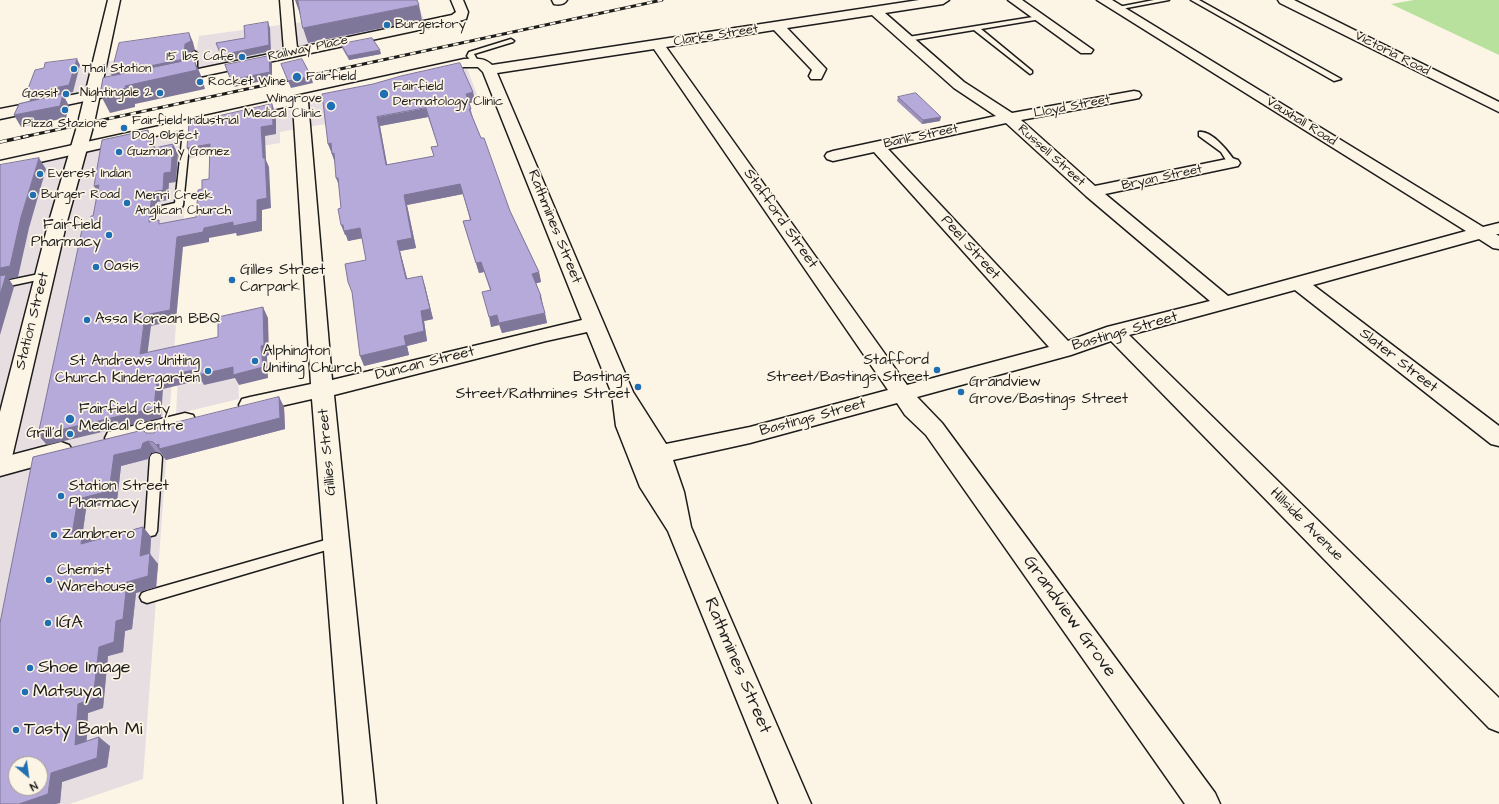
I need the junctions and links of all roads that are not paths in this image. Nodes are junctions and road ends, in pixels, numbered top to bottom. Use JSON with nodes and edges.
{"nodes":[{"id":1,"x":114,"y":0,"type":"edge"},
{"id":2,"x":286,"y":0,"type":"edge"},
{"id":3,"x":457,"y":0,"type":"edge"},
{"id":4,"x":943,"y":0,"type":"edge"},
{"id":5,"x":1014,"y":0,"type":"edge"},
{"id":6,"x":1103,"y":0,"type":"edge"},
{"id":7,"x":1166,"y":0,"type":"edge"},
{"id":8,"x":1194,"y":0,"type":"edge"},
{"id":9,"x":1284,"y":0,"type":"edge"},
{"id":10,"x":1116,"y":8,"type":"junction"},
{"id":11,"x":875,"y":11,"type":"junction"},
{"id":12,"x":1039,"y":18,"type":"junction"},
{"id":13,"x":778,"y":26,"type":"junction"},
{"id":14,"x":975,"y":28,"type":"junction"},
{"id":15,"x":908,"y":39,"type":"junction"},
{"id":16,"x":511,"y":41,"type":"dead end"},
{"id":17,"x":658,"y":45,"type":"junction"},
{"id":18,"x":1086,"y":50,"type":"dead end"},
{"id":19,"x":194,"y":52,"type":"dead end"},
{"id":20,"x":291,"y":52,"type":"junction"},
{"id":21,"x":482,"y":66,"type":"junction"},
{"id":22,"x":1030,"y":72,"type":"dead end"},
{"id":23,"x":193,"y":75,"type":"junction"},
{"id":24,"x":816,"y":76,"type":"dead end"},
{"id":25,"x":1337,"y":79,"type":"dead end"},
{"id":26,"x":156,"y":82,"type":"edge"},
{"id":27,"x":127,"y":88,"type":"edge"},
{"id":28,"x":92,"y":95,"type":"junction"},
{"id":29,"x":1134,"y":95,"type":"dead end"},
{"id":30,"x":300,"y":99,"type":"junction"},
{"id":31,"x":1499,"y":108,"type":"edge"},
{"id":32,"x":0,"y":114,"type":"edge"},
{"id":33,"x":1009,"y":118,"type":"junction"},
{"id":34,"x":188,"y":125,"type":"junction"},
{"id":35,"x":1202,"y":134,"type":"dead end"},
{"id":36,"x":877,"y":146,"type":"junction"},
{"id":37,"x":78,"y":149,"type":"junction"},
{"id":38,"x":833,"y":156,"type":"dead end"},
{"id":39,"x":1232,"y":164,"type":"joint"},
{"id":40,"x":0,"y":166,"type":"edge"},
{"id":41,"x":1092,"y":192,"type":"junction"},
{"id":42,"x":165,"y":208,"type":"dead end"},
{"id":43,"x":1490,"y":230,"type":"edge"},
{"id":44,"x":1499,"y":244,"type":"edge"},
{"id":45,"x":44,"y":276,"type":"junction"},
{"id":46,"x":1298,"y":283,"type":"junction"},
{"id":47,"x":0,"y":284,"type":"edge"},
{"id":48,"x":1225,"y":304,"type":"junction"},
{"id":49,"x":594,"y":324,"type":"junction"},
{"id":50,"x":1114,"y":332,"type":"junction"},
{"id":51,"x":1064,"y":350,"type":"junction"},
{"id":52,"x":322,"y":388,"type":"junction"},
{"id":53,"x":908,"y":392,"type":"junction"},
{"id":54,"x":227,"y":411,"type":"edge"},
{"id":55,"x":205,"y":416,"type":"edge"},
{"id":56,"x":1499,"y":438,"type":"edge"},
{"id":57,"x":0,"y":457,"type":"edge"},
{"id":58,"x":156,"y":457,"type":"edge"},
{"id":59,"x":652,"y":464,"type":"junction"},
{"id":60,"x":0,"y":467,"type":"edge"},
{"id":61,"x":151,"y":531,"type":"dead end"},
{"id":62,"x":336,"y":542,"type":"junction"},
{"id":63,"x":147,"y":597,"type":"dead end"},
{"id":64,"x":1499,"y":718,"type":"edge"},
{"id":65,"x":360,"y":804,"type":"edge"},
{"id":66,"x":795,"y":804,"type":"edge"},
{"id":67,"x":1204,"y":804,"type":"edge"}],
"edges":[{"from":1,"to":28,"type":"street","name":"Station Street"},
{"from":2,"to":20,"type":"street"},
{"from":3,"to":20,"type":"street","name":"Railway Place"},
{"from":4,"to":11,"type":"street","name":"Clarke Street"},
{"from":5,"to":12,"type":"street"},
{"from":6,"to":10,"type":"street","name":"Vauxhall Road"},
{"from":7,"to":10,"type":"lane"},
{"from":8,"to":25,"type":"lane"},
{"from":9,"to":31,"type":"street","name":"Victoria Road"},
{"from":10,"to":43,"type":"street","name":"Vauxhall Road"},
{"from":11,"to":13,"type":"street","name":"Clarke Street"},
{"from":11,"to":15,"type":"street","name":"Russell Street"},
{"from":12,"to":14,"type":"lane"},
{"from":12,"to":18,"type":"street"},
{"from":13,"to":17,"type":"street","name":"Clarke Street"},
{"from":13,"to":24,"type":"street"},
{"from":14,"to":15,"type":"lane"},
{"from":14,"to":22,"type":"lane"},
{"from":15,"to":33,"type":"street","name":"Russell Street"},
{"from":16,"to":21,"type":"lane"},
{"from":17,"to":21,"type":"street","name":"Clarke Street"},
{"from":17,"to":53,"type":"street","name":"Stafford Street"},
{"from":19,"to":23,"type":"lane"},
{"from":20,"to":23,"type":"street","name":"Railway Place"},
{"from":21,"to":30,"type":"street","name":"Clarke Street"},
{"from":21,"to":49,"type":"street","name":"Rathmines Street"},
{"from":23,"to":26,"type":"street","name":"Railway Place"},
{"from":27,"to":28,"type":"street"},
{"from":28,"to":32,"type":"street"},
{"from":28,"to":37,"type":"street","name":"Station Street"},
{"from":29,"to":33,"type":"street","name":"Lloyd Street"},
{"from":30,"to":34,"type":"street","name":"Clarke Street"},
{"from":30,"to":52,"type":"street","name":"Gillies Street"},
{"from":33,"to":36,"type":"street","name":"Bank Street"},
{"from":33,"to":41,"type":"street","name":"Russell Street"},
{"from":34,"to":37,"type":"street","name":"Clarke Street"},
{"from":34,"to":42,"type":"lane"},
{"from":35,"to":39,"type":"lane"},
{"from":36,"to":38,"type":"street","name":"Bank Street"},
{"from":36,"to":51,"type":"street","name":"Peel Street"},
{"from":37,"to":40,"type":"street","name":"Clarke Street"},
{"from":37,"to":45,"type":"street","name":"Station Street"},
{"from":39,"to":41,"type":"street","name":"Bryan Street"},
{"from":41,"to":48,"type":"street","name":"Russell Street"},
{"from":43,"to":44,"type":"street","name":"Vauxhall Road"},
{"from":43,"to":46,"type":"street","name":"Bastings Street"},
{"from":45,"to":47,"type":"lane"},
{"from":45,"to":57,"type":"street","name":"Station Street"},
{"from":46,"to":48,"type":"street","name":"Bastings Street"},
{"from":46,"to":56,"type":"street","name":"Slater Street"},
{"from":48,"to":50,"type":"street","name":"Bastings Street"},
{"from":49,"to":52,"type":"street","name":"Duncan Street"},
{"from":49,"to":59,"type":"street","name":"Rathmines Street"},
{"from":50,"to":51,"type":"street","name":"Bastings Street"},
{"from":50,"to":64,"type":"street","name":"Hillside Avenue"},
{"from":51,"to":53,"type":"street","name":"Bastings Street"},
{"from":52,"to":54,"type":"street","name":"Duncan Street"},
{"from":52,"to":62,"type":"street","name":"Gillies Street"},
{"from":53,"to":59,"type":"street","name":"Bastings Street"},
{"from":53,"to":67,"type":"street","name":"Grandview Grove"},
{"from":55,"to":60,"type":"street"},
{"from":58,"to":61,"type":"lane"},
{"from":59,"to":66,"type":"street","name":"Rathmines Street"},
{"from":62,"to":63,"type":"lane"},
{"from":62,"to":65,"type":"street","name":"Gillies Street"}]}
